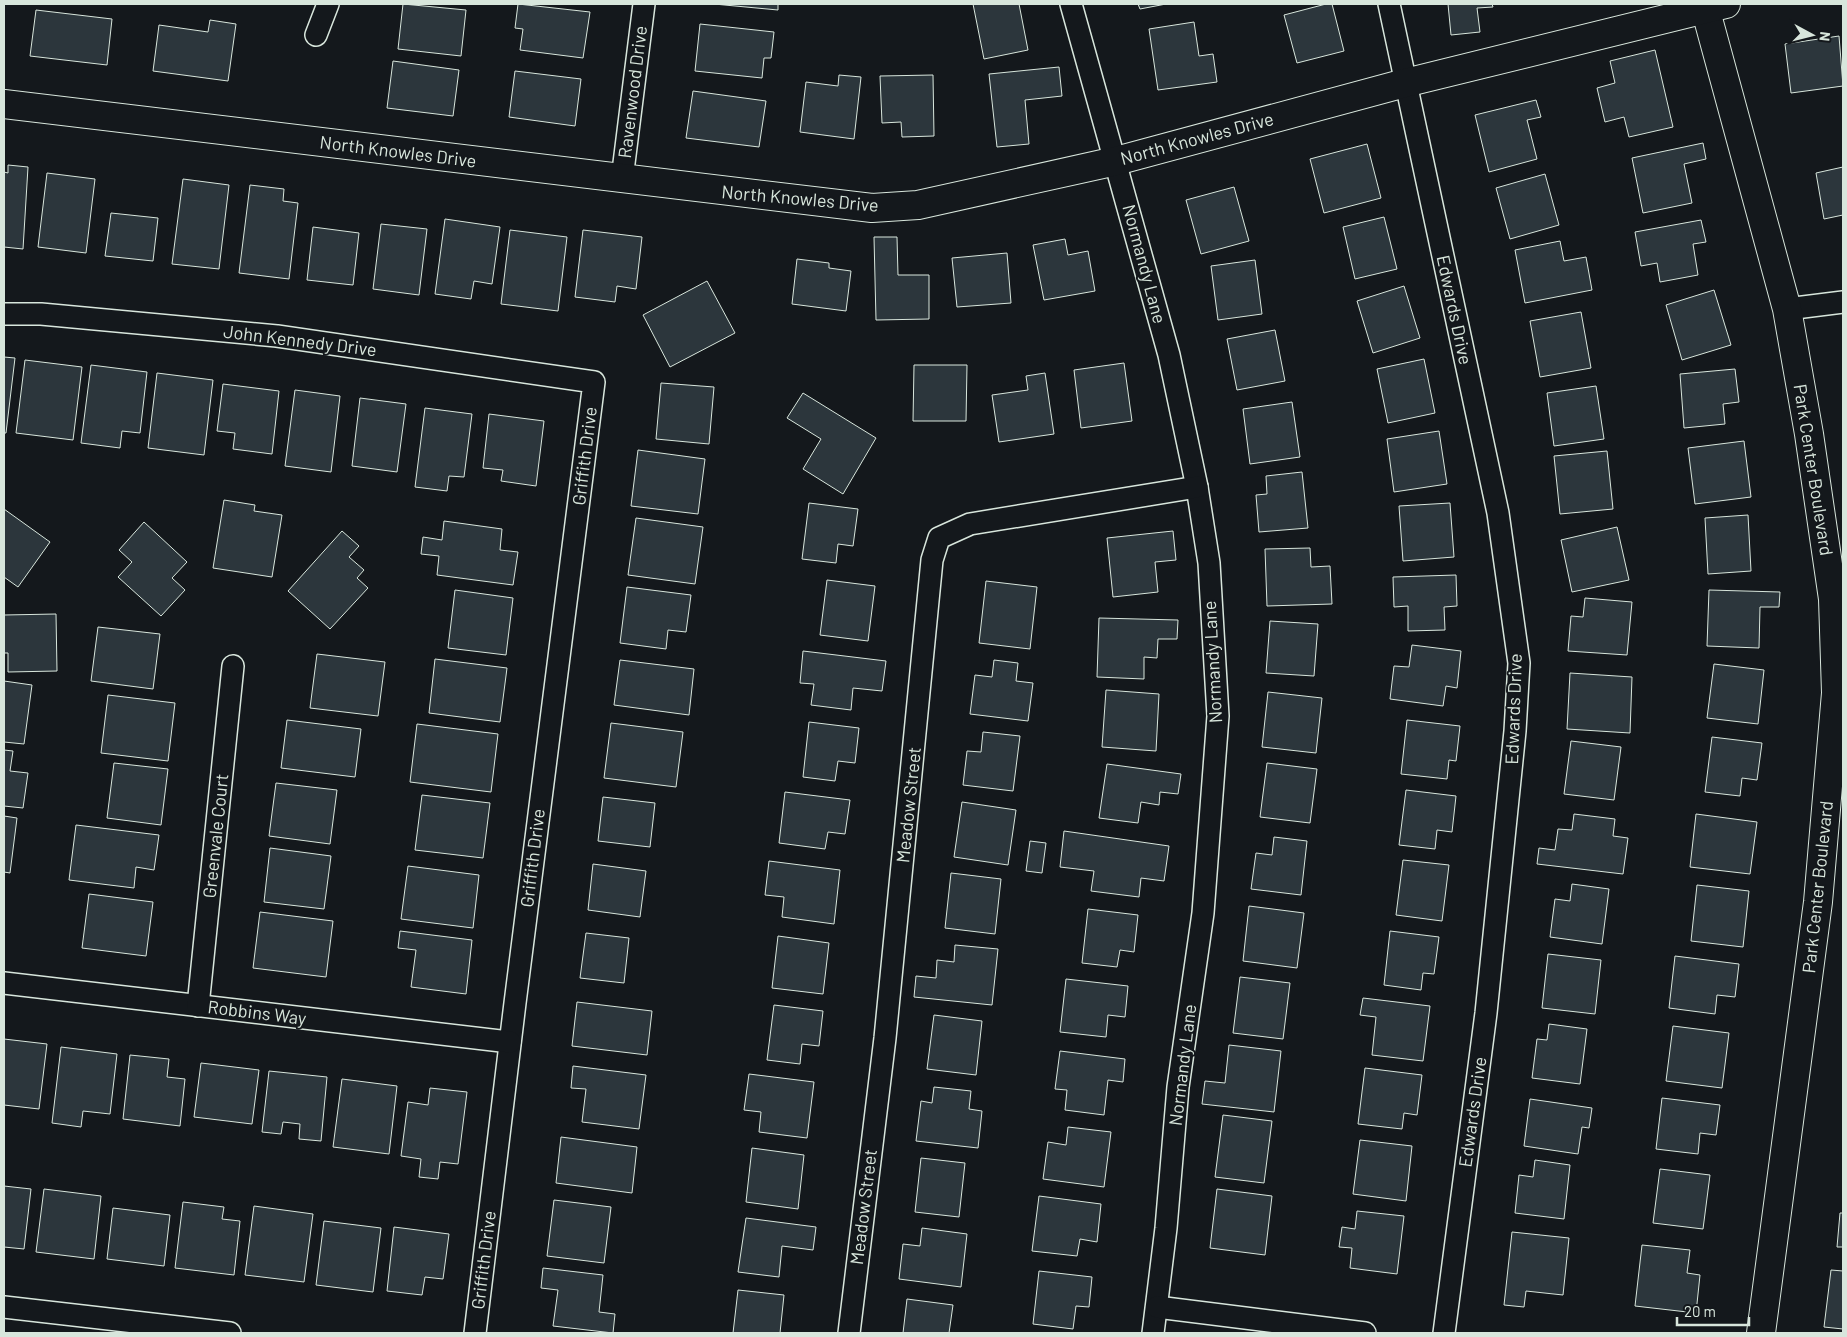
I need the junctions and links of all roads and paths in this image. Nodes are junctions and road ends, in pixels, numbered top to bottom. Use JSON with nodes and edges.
{"nodes":[{"id":1,"x":328,"y":4,"type":"edge"},
{"id":2,"x":644,"y":4,"type":"edge"},
{"id":3,"x":1072,"y":4,"type":"edge"},
{"id":4,"x":1389,"y":4,"type":"edge"},
{"id":5,"x":1711,"y":5,"type":"edge"},
{"id":6,"x":316,"y":35,"type":"dead end"},
{"id":7,"x":1405,"y":83,"type":"junction"},
{"id":8,"x":4,"y":104,"type":"edge"},
{"id":9,"x":1116,"y":161,"type":"junction"},
{"id":10,"x":622,"y":179,"type":"junction"},
{"id":11,"x":1843,"y":302,"type":"edge"},
{"id":12,"x":1787,"y":309,"type":"junction"},
{"id":13,"x":4,"y":314,"type":"edge"},
{"id":14,"x":594,"y":382,"type":"joint"},
{"id":15,"x":1197,"y":487,"type":"junction"},
{"id":16,"x":233,"y":666,"type":"dead end"},
{"id":17,"x":4,"y":983,"type":"edge"},
{"id":18,"x":198,"y":1006,"type":"junction"},
{"id":19,"x":510,"y":1042,"type":"junction"},
{"id":20,"x":4,"y":1307,"type":"edge"},
{"id":21,"x":1157,"y":1307,"type":"junction"},
{"id":22,"x":230,"y":1333,"type":"edge"},
{"id":23,"x":475,"y":1333,"type":"edge"},
{"id":24,"x":848,"y":1333,"type":"edge"},
{"id":25,"x":1153,"y":1333,"type":"edge"},
{"id":26,"x":1364,"y":1333,"type":"edge"},
{"id":27,"x":1444,"y":1333,"type":"edge"},
{"id":28,"x":1761,"y":1333,"type":"edge"}],
"edges":[{"from":1,"to":6,"type":"street"},
{"from":2,"to":10,"type":"street","name":"Ravenwood Drive"},
{"from":3,"to":9,"type":"street","name":"Normandy Lane"},
{"from":4,"to":7,"type":"street","name":"Edwards Drive"},
{"from":5,"to":7,"type":"street","name":"North Knowles Drive"},
{"from":5,"to":12,"type":"street","name":"Park Center Boulevard"},
{"from":7,"to":9,"type":"street","name":"North Knowles Drive"},
{"from":7,"to":27,"type":"street","name":"Edwards Drive"},
{"from":8,"to":10,"type":"street","name":"North Knowles Drive"},
{"from":9,"to":10,"type":"street","name":"North Knowles Drive"},
{"from":9,"to":15,"type":"street","name":"Normandy Lane"},
{"from":11,"to":12,"type":"street"},
{"from":12,"to":28,"type":"street","name":"Park Center Boulevard"},
{"from":13,"to":14,"type":"street","name":"John Kennedy Drive"},
{"from":14,"to":19,"type":"street","name":"Griffith Drive"},
{"from":15,"to":21,"type":"street","name":"Normandy Lane"},
{"from":15,"to":24,"type":"street","name":"Meadow Street"},
{"from":16,"to":18,"type":"street","name":"Greenvale Court"},
{"from":17,"to":18,"type":"street","name":"Robbins Way"},
{"from":18,"to":19,"type":"street","name":"Robbins Way"},
{"from":19,"to":23,"type":"street","name":"Griffith Drive"},
{"from":20,"to":22,"type":"street"},
{"from":21,"to":25,"type":"street","name":"Normandy Lane"},
{"from":21,"to":26,"type":"street"}]}
